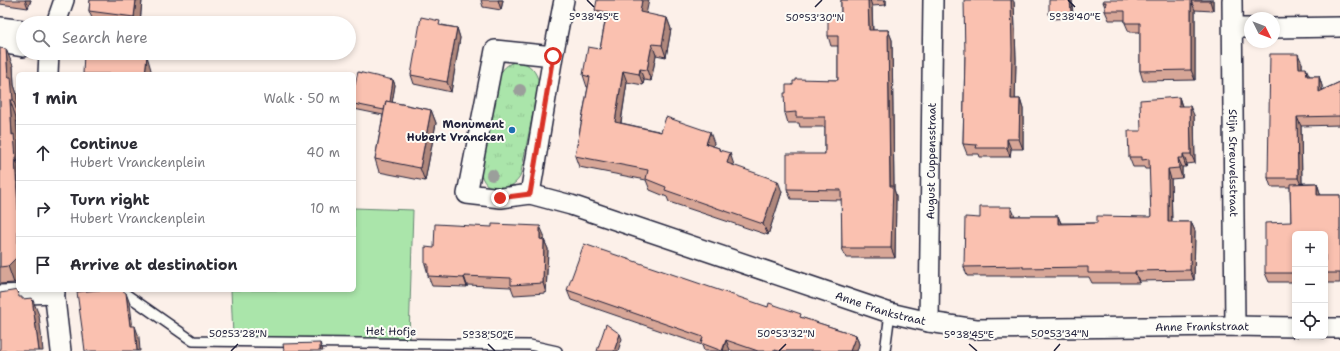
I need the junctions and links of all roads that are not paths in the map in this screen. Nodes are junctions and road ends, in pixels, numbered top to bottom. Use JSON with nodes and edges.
{"nodes":[{"id":1,"x":64,"y":0,"type":"edge"},
{"id":2,"x":564,"y":0,"type":"edge"},
{"id":3,"x":933,"y":0,"type":"edge"},
{"id":4,"x":1232,"y":0,"type":"edge"},
{"id":5,"x":58,"y":16,"type":"edge"},
{"id":6,"x":0,"y":27,"type":"edge"},
{"id":7,"x":1340,"y":27,"type":"edge"},
{"id":8,"x":1241,"y":28,"type":"edge"},
{"id":9,"x":1280,"y":28,"type":"edge"},
{"id":10,"x":16,"y":29,"type":"edge"},
{"id":11,"x":0,"y":44,"type":"edge"},
{"id":12,"x":16,"y":46,"type":"edge"},
{"id":13,"x":553,"y":56,"type":"junction"},
{"id":14,"x":49,"y":60,"type":"edge"},
{"id":15,"x":48,"y":72,"type":"edge"},
{"id":16,"x":530,"y":194,"type":"junction"},
{"id":17,"x":54,"y":292,"type":"edge"},
{"id":18,"x":123,"y":292,"type":"edge"},
{"id":19,"x":0,"y":296,"type":"edge"},
{"id":20,"x":890,"y":313,"type":"junction"},
{"id":21,"x":929,"y":322,"type":"junction"},
{"id":22,"x":1235,"y":326,"type":"junction"},
{"id":23,"x":1292,"y":327,"type":"edge"},
{"id":24,"x":1328,"y":328,"type":"edge"},
{"id":25,"x":1340,"y":328,"type":"edge"},
{"id":26,"x":61,"y":351,"type":"edge"},
{"id":27,"x":557,"y":351,"type":"edge"},
{"id":28,"x":885,"y":351,"type":"edge"}],
"edges":[{"from":1,"to":5,"type":"street"},
{"from":2,"to":13,"type":"street"},
{"from":3,"to":21,"type":"street","name":"August Cuppensstraat"},
{"from":4,"to":8,"type":"street","name":"Stijn Streuvelsstraat"},
{"from":6,"to":10,"type":"street"},
{"from":7,"to":9,"type":"street"},
{"from":8,"to":22,"type":"street","name":"Stijn Streuvelsstraat"},
{"from":11,"to":12,"type":"street"},
{"from":13,"to":16,"type":"street"},
{"from":13,"to":16,"type":"street"},
{"from":14,"to":15,"type":"street"},
{"from":16,"to":20,"type":"street","name":"Anne Frankstraat"},
{"from":17,"to":19,"type":"street"},
{"from":17,"to":26,"type":"street"},
{"from":18,"to":27,"type":"lane","name":"Het Hofje"},
{"from":20,"to":21,"type":"street","name":"Anne Frankstraat"},
{"from":20,"to":28,"type":"lane"},
{"from":21,"to":22,"type":"street","name":"Anne Frankstraat"},
{"from":22,"to":23,"type":"street","name":"Anne Frankstraat"},
{"from":24,"to":25,"type":"street"}]}
